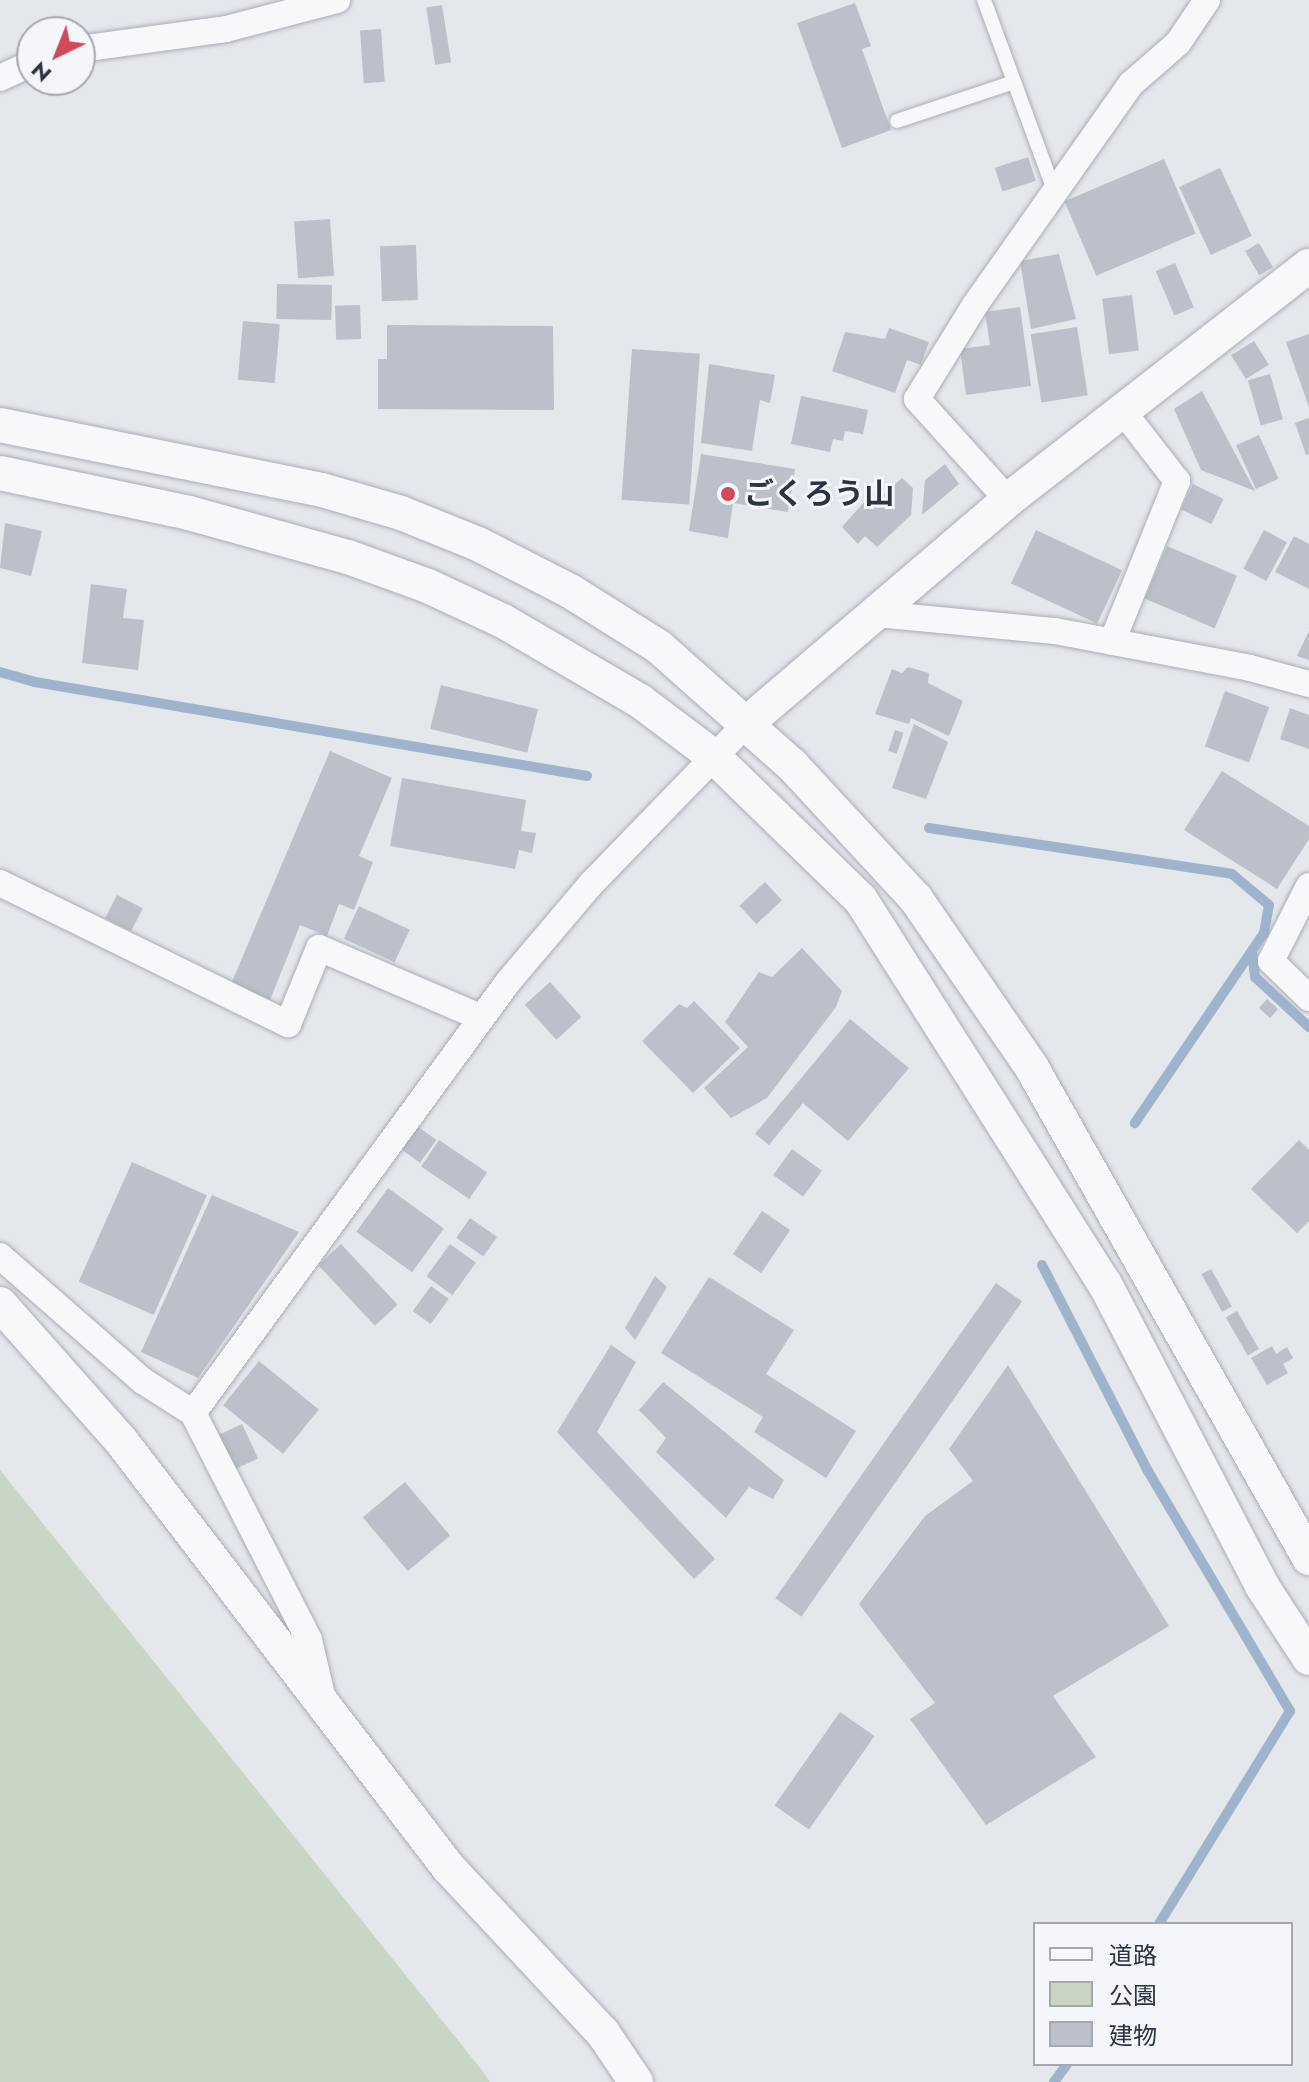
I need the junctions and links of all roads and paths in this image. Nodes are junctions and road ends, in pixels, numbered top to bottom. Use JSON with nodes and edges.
{"nodes":[{"id":1,"x":337,"y":0,"type":"edge"},
{"id":2,"x":984,"y":0,"type":"edge"},
{"id":3,"x":1207,"y":0,"type":"edge"},
{"id":4,"x":96,"y":47,"type":"edge"},
{"id":5,"x":1014,"y":82,"type":"junction"},
{"id":6,"x":897,"y":121,"type":"dead end"},
{"id":7,"x":1054,"y":190,"type":"junction"},
{"id":8,"x":1309,"y":266,"type":"edge"},
{"id":9,"x":1122,"y":410,"type":"junction"},
{"id":10,"x":0,"y":425,"type":"edge"},
{"id":11,"x":0,"y":473,"type":"edge"},
{"id":12,"x":1008,"y":500,"type":"junction"},
{"id":13,"x":877,"y":614,"type":"junction"},
{"id":14,"x":1112,"y":642,"type":"junction"},
{"id":15,"x":1309,"y":684,"type":"edge"},
{"id":16,"x":746,"y":724,"type":"junction"},
{"id":17,"x":713,"y":756,"type":"junction"},
{"id":18,"x":0,"y":883,"type":"edge"},
{"id":19,"x":1309,"y":886,"type":"edge"},
{"id":20,"x":1309,"y":998,"type":"edge"},
{"id":21,"x":482,"y":1018,"type":"junction"},
{"id":22,"x":0,"y":1256,"type":"edge"},
{"id":23,"x":0,"y":1304,"type":"edge"},
{"id":24,"x":193,"y":1413,"type":"junction"},
{"id":25,"x":1309,"y":1558,"type":"edge"},
{"id":26,"x":1309,"y":1658,"type":"edge"},
{"id":27,"x":324,"y":1704,"type":"junction"},
{"id":28,"x":636,"y":2082,"type":"edge"}],
"edges":[{"from":1,"to":4,"type":"street"},
{"from":2,"to":5,"type":"lane"},
{"from":3,"to":7,"type":"street"},
{"from":5,"to":6,"type":"lane"},
{"from":5,"to":7,"type":"lane"},
{"from":7,"to":12,"type":"street"},
{"from":8,"to":9,"type":"street"},
{"from":9,"to":12,"type":"street"},
{"from":9,"to":14,"type":"street"},
{"from":10,"to":16,"type":"street"},
{"from":11,"to":17,"type":"street"},
{"from":12,"to":13,"type":"street"},
{"from":13,"to":14,"type":"street"},
{"from":13,"to":16,"type":"street"},
{"from":14,"to":15,"type":"street"},
{"from":16,"to":17,"type":"street"},
{"from":16,"to":25,"type":"street"},
{"from":17,"to":21,"type":"street"},
{"from":17,"to":26,"type":"street"},
{"from":18,"to":21,"type":"street"},
{"from":19,"to":20,"type":"street"},
{"from":21,"to":24,"type":"street"},
{"from":22,"to":24,"type":"street"},
{"from":23,"to":27,"type":"street"},
{"from":24,"to":27,"type":"street"},
{"from":27,"to":28,"type":"street"}]}
